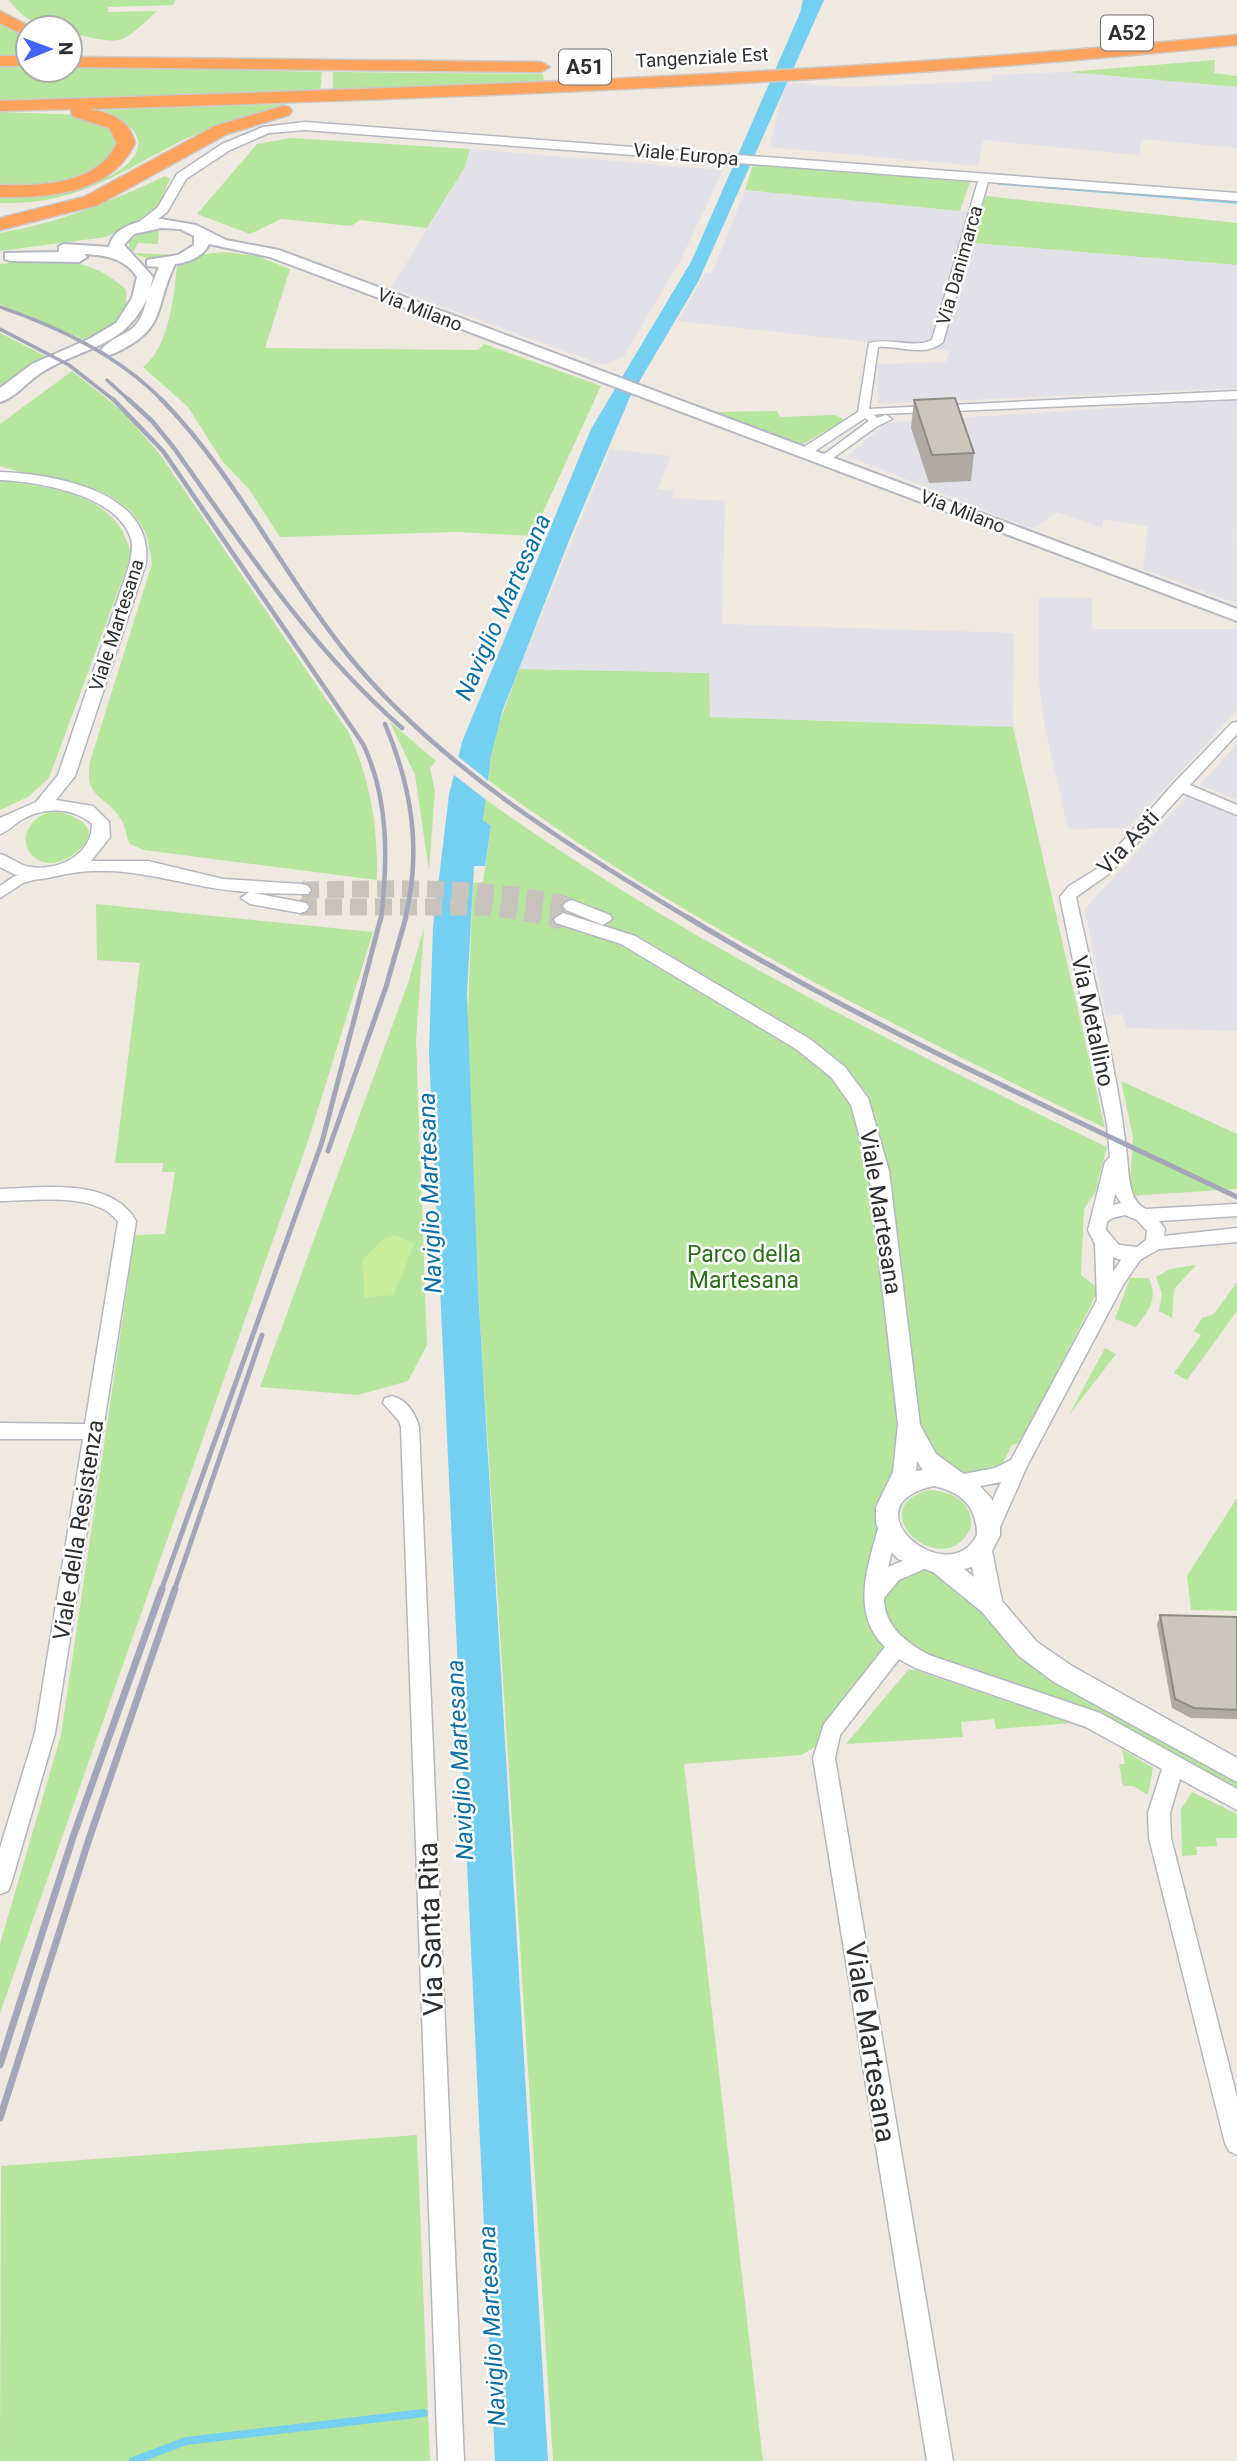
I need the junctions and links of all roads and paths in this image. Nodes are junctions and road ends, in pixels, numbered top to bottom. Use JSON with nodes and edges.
{"nodes":[{"id":1,"x":1237,"y":27,"type":"edge"},
{"id":2,"x":1237,"y":40,"type":"edge"},
{"id":3,"x":1017,"y":45,"type":"junction"},
{"id":4,"x":84,"y":46,"type":"edge"},
{"id":5,"x":1237,"y":47,"type":"edge"},
{"id":6,"x":1050,"y":59,"type":"junction"},
{"id":7,"x":84,"y":62,"type":"edge"},
{"id":8,"x":245,"y":65,"type":"junction"},
{"id":9,"x":799,"y":65,"type":"junction"},
{"id":10,"x":434,"y":93,"type":"junction"},
{"id":11,"x":0,"y":108,"type":"edge"},
{"id":12,"x":151,"y":167,"type":"junction"},
{"id":13,"x":984,"y":178,"type":"junction"},
{"id":14,"x":0,"y":191,"type":"edge"},
{"id":15,"x":1235,"y":198,"type":"edge"},
{"id":16,"x":170,"y":202,"type":"junction"},
{"id":17,"x":0,"y":206,"type":"edge"},
{"id":18,"x":0,"y":224,"type":"edge"},
{"id":19,"x":139,"y":227,"type":"junction"},
{"id":20,"x":188,"y":227,"type":"junction"},
{"id":21,"x":122,"y":236,"type":"junction"},
{"id":22,"x":202,"y":236,"type":"junction"},
{"id":23,"x":235,"y":246,"type":"junction"},
{"id":24,"x":64,"y":249,"type":"junction"},
{"id":25,"x":193,"y":254,"type":"junction"},
{"id":26,"x":5,"y":257,"type":"edge"},
{"id":27,"x":125,"y":257,"type":"junction"},
{"id":28,"x":169,"y":262,"type":"junction"},
{"id":29,"x":134,"y":312,"type":"junction"},
{"id":30,"x":1237,"y":395,"type":"edge"},
{"id":31,"x":0,"y":397,"type":"edge"},
{"id":32,"x":1013,"y":406,"type":"junction"},
{"id":33,"x":0,"y":413,"type":"edge"},
{"id":34,"x":865,"y":413,"type":"junction"},
{"id":35,"x":875,"y":422,"type":"junction"},
{"id":36,"x":804,"y":452,"type":"junction"},
{"id":37,"x":825,"y":458,"type":"junction"},
{"id":38,"x":2,"y":475,"type":"edge"},
{"id":39,"x":1237,"y":615,"type":"edge"},
{"id":40,"x":1237,"y":726,"type":"edge"},
{"id":41,"x":66,"y":776,"type":"junction"},
{"id":42,"x":1179,"y":786,"type":"junction"},
{"id":43,"x":42,"y":806,"type":"junction"},
{"id":44,"x":78,"y":807,"type":"junction"},
{"id":45,"x":1237,"y":810,"type":"edge"},
{"id":46,"x":0,"y":828,"type":"edge"},
{"id":47,"x":103,"y":836,"type":"junction"},
{"id":48,"x":0,"y":860,"type":"edge"},
{"id":49,"x":71,"y":867,"type":"junction"},
{"id":50,"x":148,"y":867,"type":"junction"},
{"id":51,"x":42,"y":873,"type":"junction"},
{"id":52,"x":1071,"y":892,"type":"joint"},
{"id":53,"x":0,"y":893,"type":"edge"},
{"id":54,"x":301,"y":899,"type":"tunnel mouth"},
{"id":55,"x":567,"y":913,"type":"tunnel mouth"},
{"id":56,"x":1116,"y":1152,"type":"junction"},
{"id":57,"x":0,"y":1195,"type":"edge"},
{"id":58,"x":1237,"y":1210,"type":"edge"},
{"id":59,"x":1140,"y":1214,"type":"junction"},
{"id":60,"x":1102,"y":1215,"type":"junction"},
{"id":61,"x":1237,"y":1235,"type":"edge"},
{"id":62,"x":1155,"y":1243,"type":"junction"},
{"id":63,"x":1104,"y":1244,"type":"junction"},
{"id":64,"x":1135,"y":1254,"type":"junction"},
{"id":65,"x":1102,"y":1308,"type":"junction"},
{"id":66,"x":392,"y":1404,"type":"dead end"},
{"id":67,"x":909,"y":1424,"type":"junction"},
{"id":68,"x":0,"y":1431,"type":"edge"},
{"id":69,"x":95,"y":1432,"type":"junction"},
{"id":70,"x":1018,"y":1465,"type":"junction"},
{"id":71,"x":956,"y":1481,"type":"junction"},
{"id":72,"x":897,"y":1490,"type":"junction"},
{"id":73,"x":888,"y":1529,"type":"junction"},
{"id":74,"x":985,"y":1538,"type":"junction"},
{"id":75,"x":931,"y":1562,"type":"junction"},
{"id":76,"x":872,"y":1599,"type":"junction"},
{"id":77,"x":991,"y":1605,"type":"junction"},
{"id":78,"x":898,"y":1645,"type":"junction"},
{"id":79,"x":1174,"y":1765,"type":"junction"},
{"id":80,"x":1237,"y":1771,"type":"edge"},
{"id":81,"x":1237,"y":1800,"type":"edge"},
{"id":82,"x":0,"y":1884,"type":"edge"},
{"id":83,"x":1237,"y":2143,"type":"edge"},
{"id":84,"x":451,"y":2461,"type":"edge"},
{"id":85,"x":940,"y":2461,"type":"edge"}],
"edges":[{"from":1,"to":3,"type":"highway","name":"Tangenziale Est","number":"A51"},
{"from":1,"to":3,"type":"highway","number":"A52"},
{"from":2,"to":6,"type":"highway","name":"Tangenziale Est","number":"A51"},
{"from":3,"to":9,"type":"highway","name":"Tangenziale Est","number":"A51"},
{"from":4,"to":8,"type":"highway"},
{"from":5,"to":6,"type":"highway","number":"A52"},
{"from":6,"to":9,"type":"highway","name":"Tangenziale Est","number":"A51"},
{"from":7,"to":8,"type":"highway","name":"Tangenziale Est","number":"A51"},
{"from":8,"to":9,"type":"highway","name":"Tangenziale Est","number":"A51"},
{"from":9,"to":10,"type":"highway","name":"Tangenziale Est","number":"A51"},
{"from":10,"to":11,"type":"highway","name":"Tangenziale Est","number":"A51"},
{"from":10,"to":12,"type":"highway","number":"A51"},
{"from":11,"to":14,"type":"highway"},
{"from":12,"to":17,"type":"highway"},
{"from":12,"to":18,"type":"highway","number":"A51"},
{"from":13,"to":15,"type":"street","name":"Viale Europa"},
{"from":13,"to":16,"type":"street","name":"Viale Europa"},
{"from":13,"to":34,"type":"street","name":"Via Danimarca"},
{"from":16,"to":19,"type":"street","name":"Viale Europa"},
{"from":16,"to":20,"type":"street"},
{"from":19,"to":20,"type":"main road"},
{"from":19,"to":21,"type":"main road"},
{"from":20,"to":22,"type":"main road","name":"Via Milano"},
{"from":21,"to":24,"type":"main road"},
{"from":21,"to":27,"type":"main road"},
{"from":22,"to":23,"type":"main road","name":"Via Milano"},
{"from":22,"to":25,"type":"main road"},
{"from":23,"to":25,"type":"main road","name":"Via Milano"},
{"from":23,"to":36,"type":"main road","name":"Via Milano"},
{"from":24,"to":26,"type":"main road"},
{"from":24,"to":27,"type":"main road"},
{"from":25,"to":28,"type":"main road","name":"Via Milano"},
{"from":26,"to":29,"type":"main road"},
{"from":27,"to":28,"type":"main road"},
{"from":27,"to":29,"type":"main road"},
{"from":28,"to":33,"type":"main road"},
{"from":29,"to":31,"type":"main road"},
{"from":30,"to":32,"type":"street"},
{"from":32,"to":34,"type":"street"},
{"from":32,"to":35,"type":"street"},
{"from":34,"to":35,"type":"street"},
{"from":34,"to":36,"type":"street"},
{"from":35,"to":37,"type":"street"},
{"from":36,"to":37,"type":"main road","name":"Via Milano"},
{"from":37,"to":39,"type":"main road","name":"Via Milano"},
{"from":38,"to":41,"type":"street","name":"Viale Martesana"},
{"from":40,"to":42,"type":"street","name":"Via Asti"},
{"from":41,"to":43,"type":"street","name":"Viale Martesana"},
{"from":41,"to":44,"type":"street"},
{"from":42,"to":45,"type":"street"},
{"from":42,"to":52,"type":"street","name":"Via Asti"},
{"from":43,"to":44,"type":"street"},
{"from":43,"to":46,"type":"street"},
{"from":44,"to":47,"type":"street"},
{"from":47,"to":49,"type":"street"},
{"from":47,"to":50,"type":"street"},
{"from":48,"to":51,"type":"street"},
{"from":49,"to":50,"type":"street"},
{"from":49,"to":51,"type":"street"},
{"from":50,"to":54,"type":"street"},
{"from":51,"to":53,"type":"street"},
{"from":52,"to":56,"type":"street","name":"Via Metallino"},
{"from":55,"to":67,"type":"street","name":"Viale Martesana"},
{"from":56,"to":59,"type":"street","name":"Via Metallino"},
{"from":56,"to":60,"type":"street","name":"Via Metallino"},
{"from":57,"to":69,"type":"street","name":"Viale della Resistenza"},
{"from":58,"to":59,"type":"street"},
{"from":59,"to":60,"type":"street"},
{"from":59,"to":62,"type":"street"},
{"from":60,"to":63,"type":"street"},
{"from":61,"to":62,"type":"street"},
{"from":62,"to":64,"type":"street"},
{"from":63,"to":64,"type":"street"},
{"from":63,"to":65,"type":"street"},
{"from":64,"to":65,"type":"street"},
{"from":65,"to":70,"type":"street"},
{"from":66,"to":84,"type":"street","name":"Via Santa Rita"},
{"from":67,"to":71,"type":"street","name":"Viale Martesana"},
{"from":67,"to":72,"type":"street","name":"Viale Martesana"},
{"from":68,"to":69,"type":"street"},
{"from":69,"to":82,"type":"street","name":"Viale della Resistenza"},
{"from":70,"to":71,"type":"street"},
{"from":70,"to":74,"type":"street"},
{"from":71,"to":72,"type":"street"},
{"from":71,"to":74,"type":"street"},
{"from":72,"to":73,"type":"street"},
{"from":73,"to":75,"type":"street"},
{"from":73,"to":76,"type":"street"},
{"from":74,"to":75,"type":"street"},
{"from":74,"to":77,"type":"street"},
{"from":75,"to":76,"type":"street"},
{"from":75,"to":77,"type":"street"},
{"from":76,"to":78,"type":"street"},
{"from":77,"to":80,"type":"street"},
{"from":78,"to":79,"type":"street"},
{"from":78,"to":85,"type":"street","name":"Viale Martesana"},
{"from":79,"to":81,"type":"street"},
{"from":79,"to":83,"type":"street"}]}
